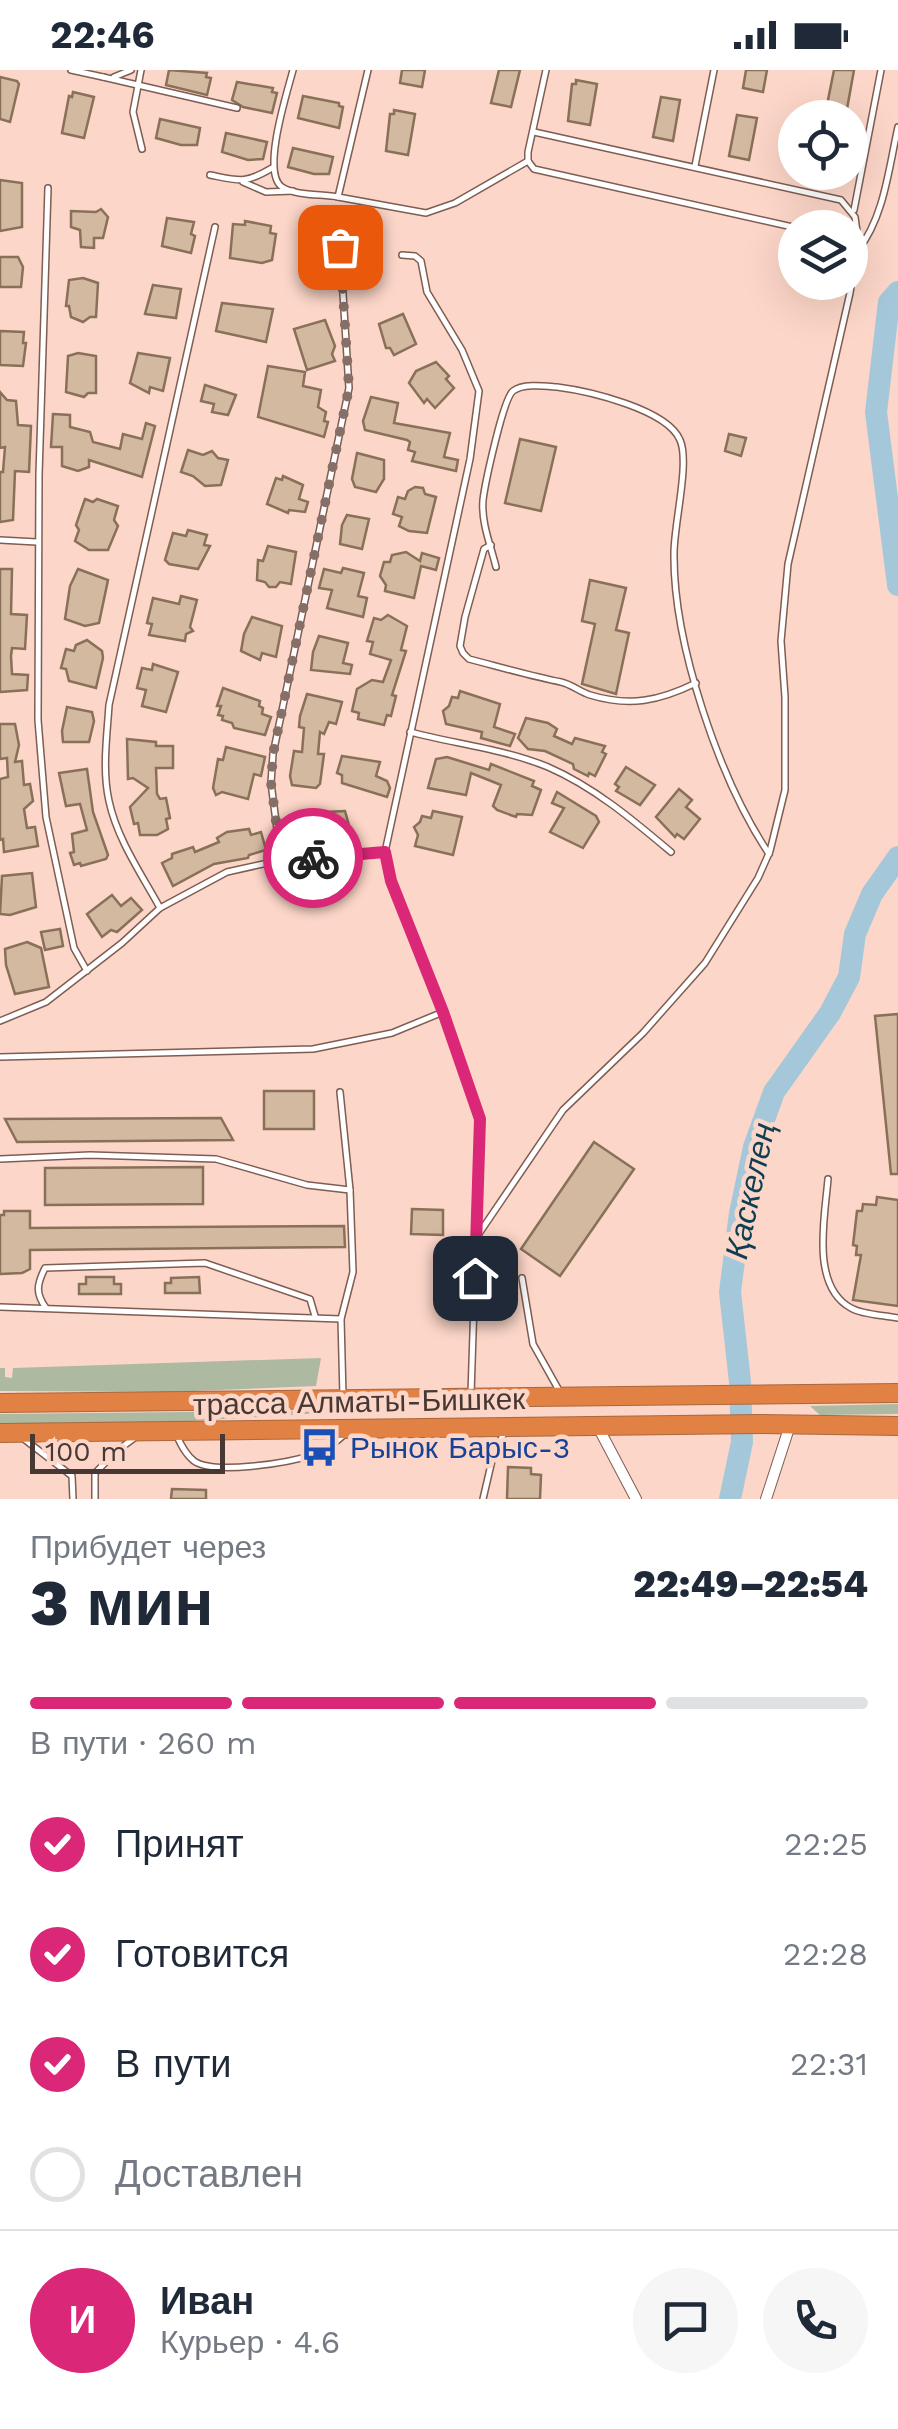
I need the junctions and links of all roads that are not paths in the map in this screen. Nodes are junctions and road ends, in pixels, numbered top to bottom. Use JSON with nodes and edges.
{"nodes":[{"id":1,"x":72,"y":70,"type":"edge"},
{"id":2,"x":131,"y":70,"type":"edge"},
{"id":3,"x":141,"y":70,"type":"edge"},
{"id":4,"x":293,"y":70,"type":"edge"},
{"id":5,"x":368,"y":70,"type":"edge"},
{"id":6,"x":546,"y":70,"type":"edge"},
{"id":7,"x":714,"y":70,"type":"edge"},
{"id":8,"x":881,"y":70,"type":"edge"},
{"id":9,"x":103,"y":77,"type":"junction"},
{"id":10,"x":138,"y":85,"type":"junction"},
{"id":11,"x":237,"y":108,"type":"dead end"},
{"id":12,"x":898,"y":128,"type":"edge"},
{"id":13,"x":534,"y":132,"type":"junction"},
{"id":14,"x":142,"y":150,"type":"dead end"},
{"id":15,"x":528,"y":161,"type":"junction"},
{"id":16,"x":694,"y":166,"type":"junction"},
{"id":17,"x":272,"y":168,"type":"junction"},
{"id":18,"x":210,"y":175,"type":"dead end"},
{"id":19,"x":244,"y":182,"type":"junction"},
{"id":20,"x":48,"y":188,"type":"dead end"},
{"id":21,"x":293,"y":191,"type":"junction"},
{"id":22,"x":338,"y":198,"type":"junction"},
{"id":23,"x":850,"y":210,"type":"edge"},
{"id":24,"x":854,"y":210,"type":"edge"},
{"id":25,"x":778,"y":224,"type":"edge"},
{"id":26,"x":215,"y":226,"type":"dead end"},
{"id":27,"x":868,"y":233,"type":"edge"},
{"id":28,"x":340,"y":247,"type":"dead end"},
{"id":29,"x":402,"y":255,"type":"dead end"},
{"id":30,"x":845,"y":300,"type":"edge"},
{"id":31,"x":0,"y":540,"type":"edge"},
{"id":32,"x":38,"y":542,"type":"junction"},
{"id":33,"x":491,"y":545,"type":"junction"},
{"id":34,"x":496,"y":567,"type":"dead end"},
{"id":35,"x":696,"y":683,"type":"junction"},
{"id":36,"x":410,"y":732,"type":"junction"},
{"id":37,"x":385,"y":852,"type":"junction"},
{"id":38,"x":671,"y":852,"type":"dead end"},
{"id":39,"x":769,"y":854,"type":"junction"},
{"id":40,"x":281,"y":860,"type":"junction"},
{"id":41,"x":160,"y":908,"type":"junction"},
{"id":42,"x":86,"y":971,"type":"junction"},
{"id":43,"x":443,"y":1012,"type":"junction"},
{"id":44,"x":0,"y":1021,"type":"edge"},
{"id":45,"x":0,"y":1057,"type":"edge"},
{"id":46,"x":340,"y":1092,"type":"dead end"},
{"id":47,"x":0,"y":1158,"type":"edge"},
{"id":48,"x":828,"y":1179,"type":"dead end"},
{"id":49,"x":350,"y":1190,"type":"junction"},
{"id":50,"x":476,"y":1238,"type":"junction"},
{"id":51,"x":522,"y":1278,"type":"dead end"},
{"id":52,"x":0,"y":1307,"type":"edge"},
{"id":53,"x":46,"y":1308,"type":"junction"},
{"id":54,"x":315,"y":1316,"type":"junction"},
{"id":55,"x":898,"y":1318,"type":"edge"},
{"id":56,"x":340,"y":1320,"type":"junction"},
{"id":57,"x":898,"y":1392,"type":"edge"},
{"id":58,"x":562,"y":1396,"type":"junction"},
{"id":59,"x":470,"y":1397,"type":"junction"},
{"id":60,"x":506,"y":1398,"type":"junction"},
{"id":61,"x":344,"y":1399,"type":"junction"},
{"id":62,"x":0,"y":1403,"type":"edge"},
{"id":63,"x":790,"y":1425,"type":"junction"},
{"id":64,"x":898,"y":1426,"type":"edge"},
{"id":65,"x":508,"y":1427,"type":"junction"},
{"id":66,"x":598,"y":1427,"type":"junction"},
{"id":67,"x":350,"y":1429,"type":"junction"},
{"id":68,"x":143,"y":1432,"type":"junction"},
{"id":69,"x":174,"y":1432,"type":"junction"},
{"id":70,"x":9,"y":1434,"type":"edge"},
{"id":71,"x":73,"y":1499,"type":"edge"},
{"id":72,"x":95,"y":1499,"type":"edge"},
{"id":73,"x":483,"y":1499,"type":"edge"},
{"id":74,"x":636,"y":1499,"type":"edge"},
{"id":75,"x":766,"y":1499,"type":"edge"}],
"edges":[{"from":1,"to":9,"type":"lane"},
{"from":2,"to":9,"type":"lane"},
{"from":3,"to":10,"type":"lane"},
{"from":4,"to":17,"type":"lane"},
{"from":5,"to":22,"type":"lane"},
{"from":6,"to":13,"type":"lane"},
{"from":7,"to":16,"type":"lane"},
{"from":8,"to":24,"type":"lane"},
{"from":9,"to":10,"type":"lane"},
{"from":10,"to":11,"type":"lane"},
{"from":10,"to":14,"type":"lane"},
{"from":12,"to":27,"type":"lane"},
{"from":13,"to":15,"type":"lane"},
{"from":13,"to":16,"type":"lane"},
{"from":15,"to":22,"type":"lane"},
{"from":15,"to":25,"type":"lane"},
{"from":16,"to":23,"type":"lane"},
{"from":17,"to":19,"type":"lane"},
{"from":17,"to":21,"type":"lane"},
{"from":18,"to":19,"type":"lane"},
{"from":19,"to":21,"type":"lane"},
{"from":20,"to":32,"type":"lane"},
{"from":21,"to":22,"type":"lane"},
{"from":26,"to":41,"type":"lane"},
{"from":28,"to":40,"type":"lane"},
{"from":29,"to":36,"type":"lane"},
{"from":30,"to":39,"type":"lane"},
{"from":31,"to":32,"type":"lane"},
{"from":32,"to":42,"type":"lane"},
{"from":33,"to":34,"type":"lane"},
{"from":33,"to":35,"type":"lane"},
{"from":33,"to":35,"type":"lane"},
{"from":35,"to":39,"type":"lane"},
{"from":36,"to":37,"type":"lane"},
{"from":36,"to":38,"type":"lane"},
{"from":37,"to":40,"type":"lane"},
{"from":37,"to":43,"type":"lane"},
{"from":39,"to":50,"type":"lane"},
{"from":40,"to":41,"type":"lane"},
{"from":41,"to":42,"type":"lane"},
{"from":42,"to":44,"type":"lane"},
{"from":43,"to":45,"type":"lane"},
{"from":43,"to":50,"type":"lane"},
{"from":46,"to":49,"type":"lane"},
{"from":47,"to":49,"type":"lane"},
{"from":48,"to":55,"type":"lane"},
{"from":49,"to":56,"type":"lane"},
{"from":50,"to":59,"type":"lane"},
{"from":51,"to":58,"type":"lane"},
{"from":52,"to":53,"type":"lane"},
{"from":53,"to":54,"type":"lane"},
{"from":53,"to":54,"type":"lane"},
{"from":54,"to":56,"type":"lane"},
{"from":56,"to":61,"type":"lane"},
{"from":57,"to":58,"type":"highway","name":"трасса Алматы-Бишкек"},
{"from":58,"to":60,"type":"highway","name":"трасса Алматы-Бишкек"},
{"from":59,"to":60,"type":"highway","name":"трасса Алматы-Бишкек"},
{"from":59,"to":61,"type":"highway","name":"трасса Алматы-Бишкек"},
{"from":60,"to":65,"type":"highway"},
{"from":61,"to":62,"type":"highway","name":"трасса Алматы-Бишкек"},
{"from":63,"to":64,"type":"highway","name":"трасса Алматы-Бишкек"},
{"from":63,"to":66,"type":"highway","name":"трасса Алматы-Бишкек"},
{"from":63,"to":75,"type":"street"},
{"from":65,"to":66,"type":"highway","name":"трасса Алматы-Бишкек"},
{"from":65,"to":67,"type":"highway","name":"трасса Алматы-Бишкек"},
{"from":65,"to":73,"type":"lane"},
{"from":66,"to":74,"type":"street"},
{"from":67,"to":69,"type":"highway","name":"трасса Алматы-Бишкек"},
{"from":67,"to":69,"type":"lane"},
{"from":68,"to":69,"type":"highway","name":"трасса Алматы-Бишкек"},
{"from":68,"to":70,"type":"highway","name":"трасса Алматы-Бишкек"},
{"from":68,"to":72,"type":"lane"},
{"from":70,"to":71,"type":"lane"}]}
